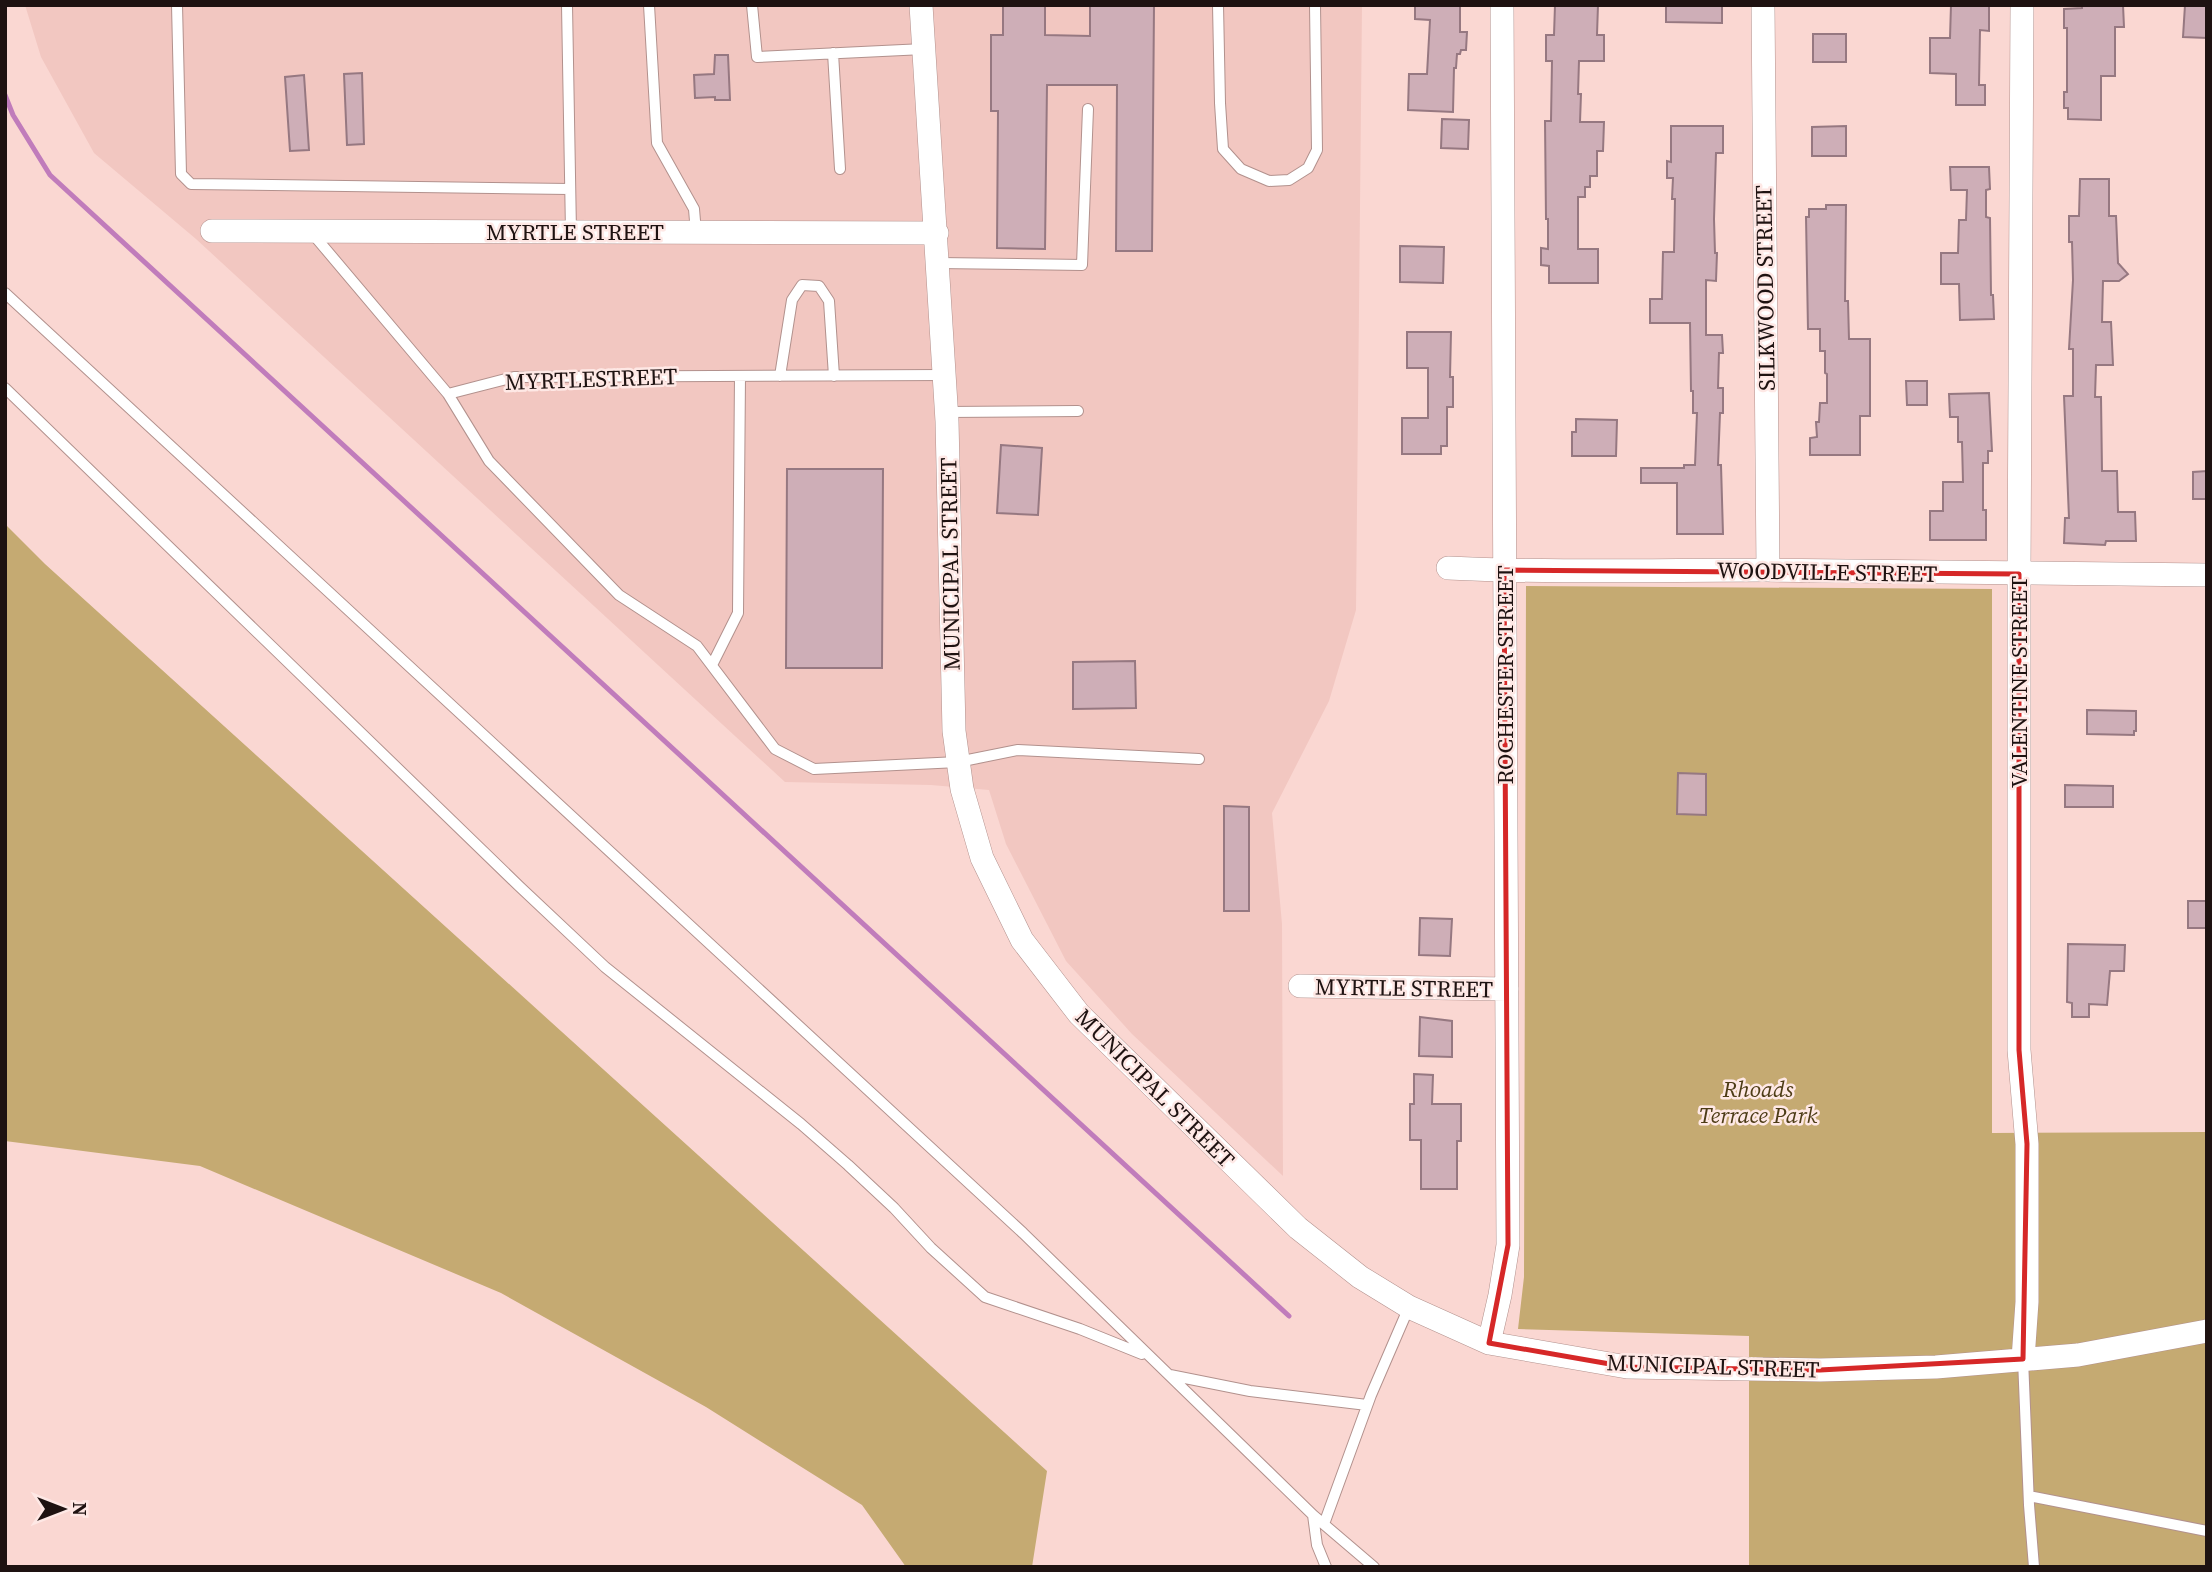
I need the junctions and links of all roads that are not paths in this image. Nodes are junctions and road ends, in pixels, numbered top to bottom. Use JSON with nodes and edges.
{"nodes":[{"id":1,"x":177,"y":5,"type":"edge"},
{"id":2,"x":567,"y":5,"type":"edge"},
{"id":3,"x":649,"y":5,"type":"edge"},
{"id":4,"x":752,"y":5,"type":"edge"},
{"id":5,"x":922,"y":5,"type":"edge"},
{"id":6,"x":1218,"y":5,"type":"edge"},
{"id":7,"x":1315,"y":5,"type":"edge"},
{"id":8,"x":1502,"y":5,"type":"edge"},
{"id":9,"x":1763,"y":5,"type":"edge"},
{"id":10,"x":2022,"y":5,"type":"edge"},
{"id":11,"x":924,"y":49,"type":"junction"},
{"id":12,"x":833,"y":53,"type":"junction"},
{"id":13,"x":1088,"y":109,"type":"dead end"},
{"id":14,"x":840,"y":169,"type":"dead end"},
{"id":15,"x":570,"y":189,"type":"junction"},
{"id":16,"x":212,"y":231,"type":"dead end"},
{"id":17,"x":310,"y":231,"type":"junction"},
{"id":18,"x":571,"y":232,"type":"junction"},
{"id":19,"x":696,"y":233,"type":"junction"},
{"id":20,"x":937,"y":233,"type":"junction"},
{"id":21,"x":939,"y":263,"type":"junction"},
{"id":22,"x":5,"y":293,"type":"edge"},
{"id":23,"x":944,"y":375,"type":"junction"},
{"id":24,"x":740,"y":376,"type":"junction"},
{"id":25,"x":780,"y":376,"type":"junction"},
{"id":26,"x":834,"y":376,"type":"junction"},
{"id":27,"x":5,"y":388,"type":"edge"},
{"id":28,"x":448,"y":394,"type":"junction"},
{"id":29,"x":1078,"y":411,"type":"dead end"},
{"id":30,"x":946,"y":412,"type":"junction"},
{"id":31,"x":1448,"y":568,"type":"dead end"},
{"id":32,"x":1504,"y":570,"type":"junction"},
{"id":33,"x":1768,"y":570,"type":"junction"},
{"id":34,"x":2019,"y":574,"type":"junction"},
{"id":35,"x":2207,"y":575,"type":"edge"},
{"id":36,"x":712,"y":665,"type":"junction"},
{"id":37,"x":1199,"y":759,"type":"dead end"},
{"id":38,"x":958,"y":762,"type":"junction"},
{"id":39,"x":1300,"y":986,"type":"dead end"},
{"id":40,"x":1507,"y":989,"type":"junction"},
{"id":41,"x":1409,"y":1307,"type":"junction"},
{"id":42,"x":2207,"y":1331,"type":"edge"},
{"id":43,"x":1489,"y":1343,"type":"junction"},
{"id":44,"x":1148,"y":1356,"type":"junction"},
{"id":45,"x":2023,"y":1359,"type":"junction"},
{"id":46,"x":1170,"y":1375,"type":"junction"},
{"id":47,"x":1367,"y":1405,"type":"junction"},
{"id":48,"x":2029,"y":1496,"type":"junction"},
{"id":49,"x":1313,"y":1515,"type":"junction"},
{"id":50,"x":1324,"y":1524,"type":"junction"},
{"id":51,"x":2207,"y":1531,"type":"edge"},
{"id":52,"x":1326,"y":1567,"type":"edge"},
{"id":53,"x":1374,"y":1567,"type":"edge"},
{"id":54,"x":2034,"y":1567,"type":"edge"}],
"edges":[{"from":1,"to":15,"type":"lane"},
{"from":2,"to":15,"type":"lane"},
{"from":3,"to":19,"type":"lane"},
{"from":4,"to":12,"type":"lane"},
{"from":5,"to":11,"type":"street","name":"MUNICIPAL STREET"},
{"from":6,"to":7,"type":"lane"},
{"from":8,"to":32,"type":"street","name":"ROCHESTER STREET"},
{"from":9,"to":33,"type":"street","name":"SILKWOOD STREET"},
{"from":10,"to":34,"type":"street","name":"VALENTINE STREET"},
{"from":11,"to":12,"type":"lane"},
{"from":11,"to":20,"type":"street","name":"MUNICIPAL STREET"},
{"from":12,"to":14,"type":"lane"},
{"from":13,"to":21,"type":"lane"},
{"from":15,"to":18,"type":"lane"},
{"from":16,"to":17,"type":"street","name":"MYRTLE STREET"},
{"from":17,"to":18,"type":"street","name":"MYRTLE STREET"},
{"from":17,"to":28,"type":"lane"},
{"from":18,"to":19,"type":"street","name":"MYRTLE STREET"},
{"from":19,"to":20,"type":"street","name":"MYRTLE STREET"},
{"from":20,"to":21,"type":"street","name":"MUNICIPAL STREET"},
{"from":21,"to":23,"type":"street","name":"MUNICIPAL STREET"},
{"from":22,"to":44,"type":"lane"},
{"from":23,"to":26,"type":"lane","name":"MYRTLESTREET"},
{"from":23,"to":30,"type":"street","name":"MUNICIPAL STREET"},
{"from":24,"to":25,"type":"lane","name":"MYRTLESTREET"},
{"from":24,"to":28,"type":"lane","name":"MYRTLESTREET"},
{"from":24,"to":36,"type":"lane"},
{"from":25,"to":26,"type":"lane","name":"MYRTLESTREET"},
{"from":25,"to":26,"type":"lane"},
{"from":27,"to":44,"type":"lane"},
{"from":28,"to":36,"type":"lane"},
{"from":29,"to":30,"type":"lane"},
{"from":30,"to":38,"type":"street","name":"MUNICIPAL STREET"},
{"from":31,"to":32,"type":"street","name":"WOODVILLE STREET"},
{"from":32,"to":33,"type":"street","name":"WOODVILLE STREET"},
{"from":32,"to":40,"type":"street","name":"ROCHESTER STREET"},
{"from":33,"to":34,"type":"street","name":"WOODVILLE STREET"},
{"from":34,"to":35,"type":"street","name":"WOODVILLE STREET"},
{"from":34,"to":45,"type":"street","name":"VALENTINE STREET"},
{"from":36,"to":38,"type":"lane"},
{"from":37,"to":38,"type":"lane"},
{"from":38,"to":41,"type":"street","name":"MUNICIPAL STREET"},
{"from":39,"to":40,"type":"street","name":"MYRTLE STREET"},
{"from":40,"to":43,"type":"street","name":"ROCHESTER STREET"},
{"from":41,"to":43,"type":"street","name":"MUNICIPAL STREET"},
{"from":41,"to":47,"type":"lane"},
{"from":42,"to":45,"type":"street","name":"MUNICIPAL STREET"},
{"from":43,"to":45,"type":"street","name":"MUNICIPAL STREET"},
{"from":44,"to":46,"type":"lane"},
{"from":45,"to":48,"type":"lane"},
{"from":46,"to":47,"type":"lane"},
{"from":46,"to":49,"type":"lane"},
{"from":47,"to":50,"type":"lane"},
{"from":48,"to":51,"type":"lane"},
{"from":48,"to":54,"type":"lane"},
{"from":49,"to":50,"type":"lane"},
{"from":49,"to":52,"type":"lane"},
{"from":50,"to":53,"type":"lane"}]}
